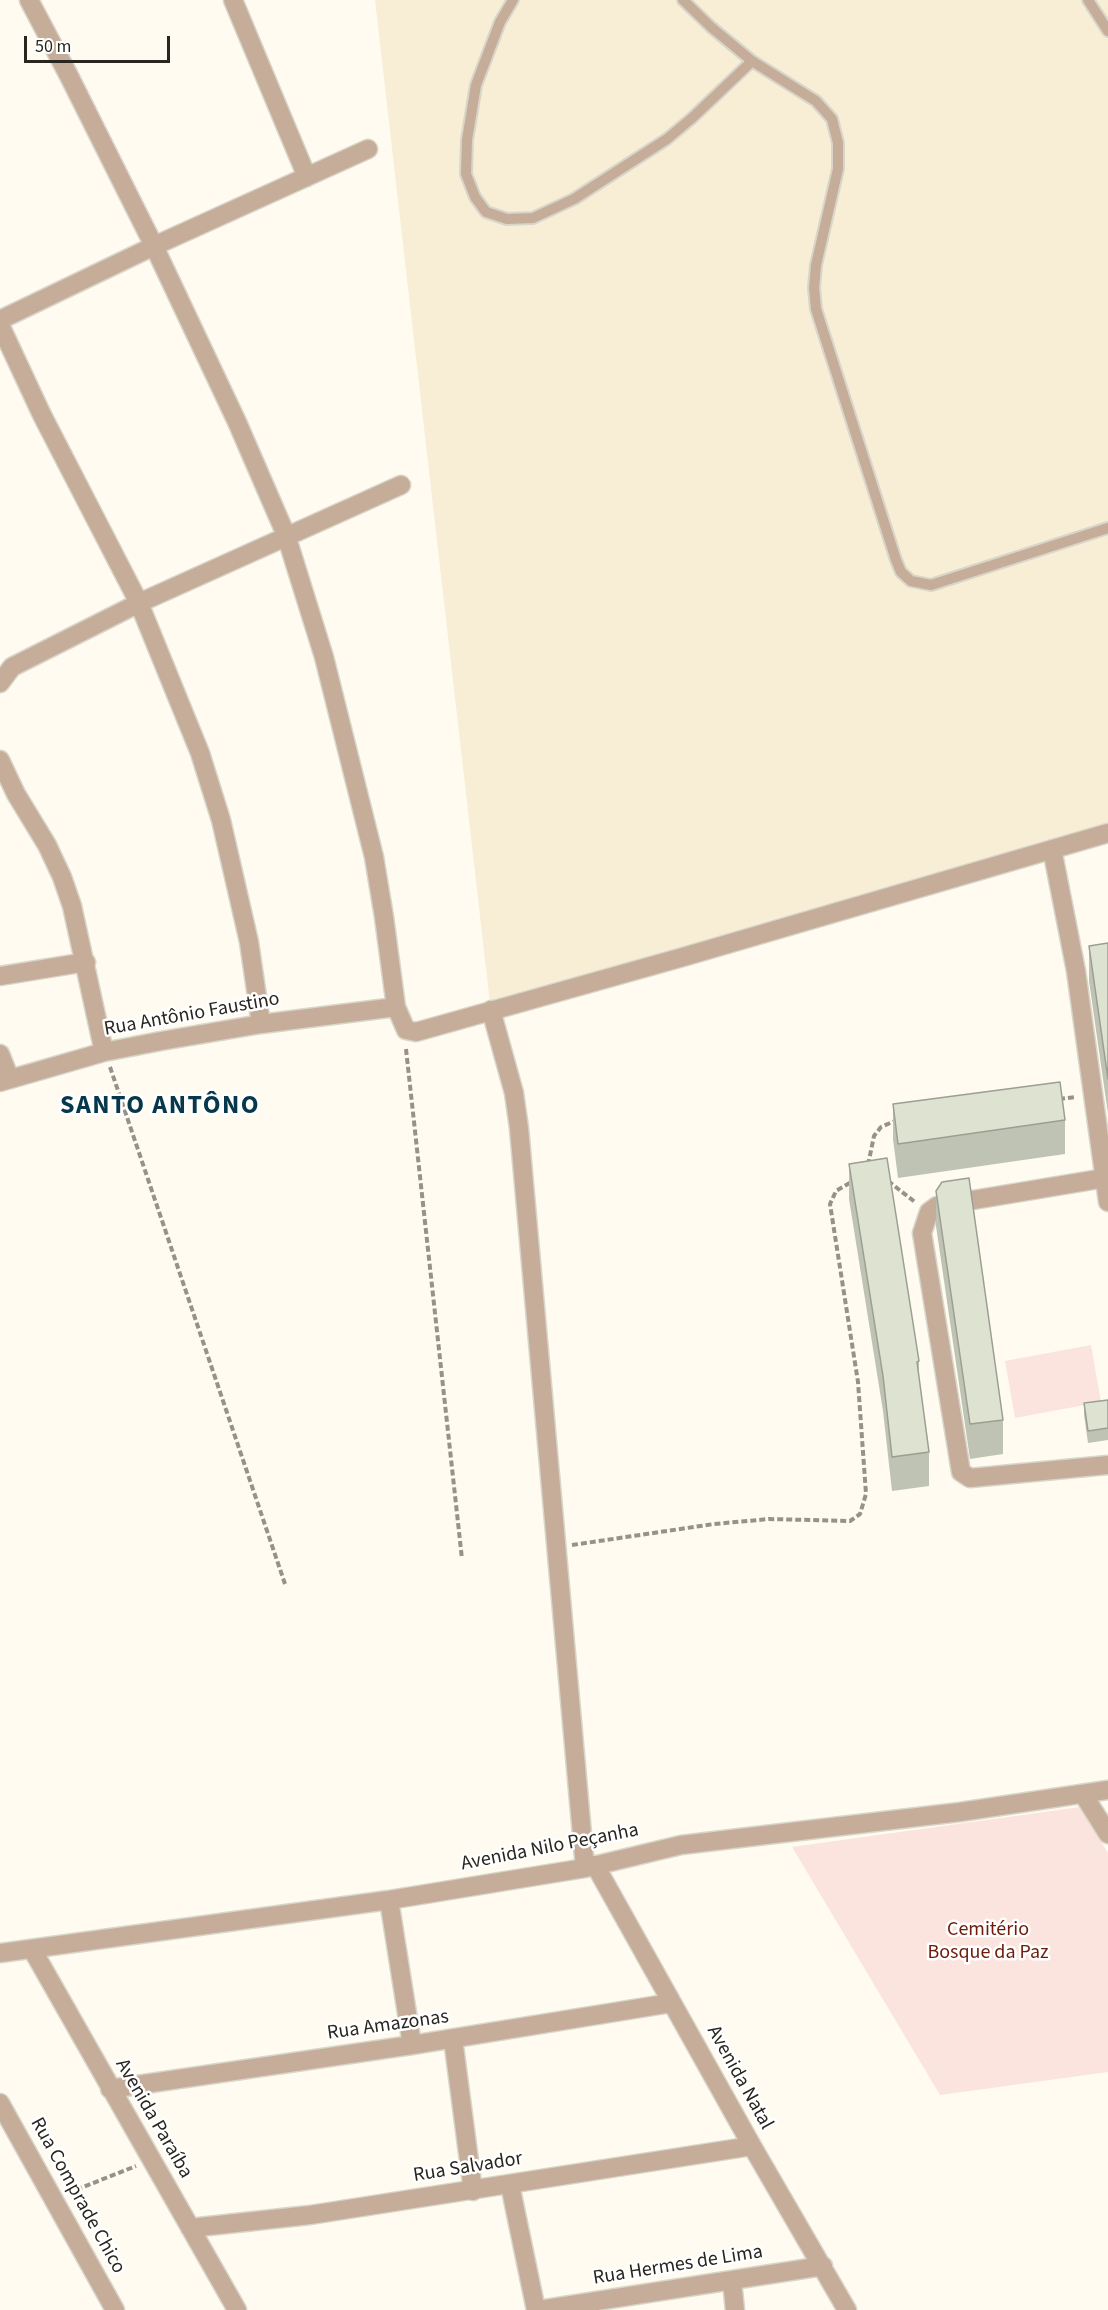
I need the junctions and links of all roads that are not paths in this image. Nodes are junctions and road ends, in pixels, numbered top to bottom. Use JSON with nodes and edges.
{"nodes":[{"id":1,"x":29,"y":0,"type":"edge"},
{"id":2,"x":233,"y":0,"type":"edge"},
{"id":3,"x":513,"y":0,"type":"edge"},
{"id":4,"x":683,"y":0,"type":"edge"},
{"id":5,"x":1088,"y":0,"type":"edge"},
{"id":6,"x":1108,"y":31,"type":"edge"},
{"id":7,"x":752,"y":61,"type":"junction"},
{"id":8,"x":368,"y":150,"type":"dead end"},
{"id":9,"x":307,"y":177,"type":"junction"},
{"id":10,"x":153,"y":246,"type":"junction"},
{"id":11,"x":0,"y":320,"type":"edge"},
{"id":12,"x":0,"y":325,"type":"edge"},
{"id":13,"x":401,"y":486,"type":"dead end"},
{"id":14,"x":1108,"y":528,"type":"edge"},
{"id":15,"x":286,"y":536,"type":"junction"},
{"id":16,"x":140,"y":603,"type":"junction"},
{"id":17,"x":6,"y":665,"type":"edge"},
{"id":18,"x":0,"y":683,"type":"edge"},
{"id":19,"x":0,"y":760,"type":"edge"},
{"id":20,"x":8,"y":797,"type":"edge"},
{"id":21,"x":1108,"y":833,"type":"edge"},
{"id":22,"x":1052,"y":849,"type":"junction"},
{"id":23,"x":86,"y":962,"type":"junction"},
{"id":24,"x":0,"y":976,"type":"edge"},
{"id":25,"x":396,"y":1007,"type":"junction"},
{"id":26,"x":491,"y":1010,"type":"junction"},
{"id":27,"x":261,"y":1024,"type":"junction"},
{"id":28,"x":104,"y":1052,"type":"junction"},
{"id":29,"x":0,"y":1054,"type":"edge"},
{"id":30,"x":5,"y":1080,"type":"edge"},
{"id":31,"x":1105,"y":1178,"type":"junction"},
{"id":32,"x":1108,"y":1202,"type":"edge"},
{"id":33,"x":1108,"y":1465,"type":"edge"},
{"id":34,"x":1108,"y":1790,"type":"edge"},
{"id":35,"x":1083,"y":1794,"type":"junction"},
{"id":36,"x":1108,"y":1834,"type":"edge"},
{"id":37,"x":590,"y":1867,"type":"junction"},
{"id":38,"x":389,"y":1900,"type":"junction"},
{"id":39,"x":32,"y":1949,"type":"junction"},
{"id":40,"x":0,"y":1953,"type":"edge"},
{"id":41,"x":671,"y":2003,"type":"junction"},
{"id":42,"x":453,"y":2039,"type":"junction"},
{"id":43,"x":412,"y":2045,"type":"junction"},
{"id":44,"x":110,"y":2089,"type":"junction"},
{"id":45,"x":0,"y":2103,"type":"edge"},
{"id":46,"x":6,"y":2126,"type":"edge"},
{"id":47,"x":752,"y":2146,"type":"junction"},
{"id":48,"x":510,"y":2185,"type":"junction"},
{"id":49,"x":473,"y":2191,"type":"junction"},
{"id":50,"x":190,"y":2228,"type":"junction"},
{"id":51,"x":823,"y":2266,"type":"junction"},
{"id":52,"x":732,"y":2281,"type":"junction"},
{"id":53,"x":115,"y":2310,"type":"edge"},
{"id":54,"x":237,"y":2310,"type":"edge"},
{"id":55,"x":538,"y":2310,"type":"edge"},
{"id":56,"x":735,"y":2310,"type":"edge"},
{"id":57,"x":847,"y":2310,"type":"edge"}],
"edges":[{"from":1,"to":10,"type":"street"},
{"from":2,"to":9,"type":"street"},
{"from":3,"to":7,"type":"lane"},
{"from":4,"to":7,"type":"lane"},
{"from":5,"to":6,"type":"lane"},
{"from":7,"to":14,"type":"lane"},
{"from":8,"to":9,"type":"street"},
{"from":9,"to":10,"type":"street"},
{"from":10,"to":11,"type":"street"},
{"from":10,"to":15,"type":"street"},
{"from":12,"to":16,"type":"street"},
{"from":13,"to":15,"type":"street"},
{"from":15,"to":16,"type":"street"},
{"from":15,"to":25,"type":"street"},
{"from":16,"to":17,"type":"street"},
{"from":16,"to":27,"type":"street"},
{"from":17,"to":18,"type":"street"},
{"from":19,"to":20,"type":"street"},
{"from":20,"to":23,"type":"street"},
{"from":21,"to":22,"type":"street"},
{"from":22,"to":26,"type":"street"},
{"from":22,"to":31,"type":"street"},
{"from":23,"to":24,"type":"street"},
{"from":23,"to":28,"type":"street"},
{"from":25,"to":26,"type":"street"},
{"from":25,"to":27,"type":"street","name":"Rua Antônio Faustino"},
{"from":26,"to":37,"type":"street"},
{"from":27,"to":28,"type":"street","name":"Rua Antônio Faustino"},
{"from":28,"to":30,"type":"street","name":"Rua Antônio Faustino"},
{"from":29,"to":30,"type":"street"},
{"from":31,"to":32,"type":"street"},
{"from":31,"to":33,"type":"street"},
{"from":34,"to":35,"type":"street","name":"Avenida Nilo Peçanha"},
{"from":35,"to":36,"type":"street"},
{"from":35,"to":37,"type":"street","name":"Avenida Nilo Peçanha"},
{"from":37,"to":38,"type":"street","name":"Avenida Nilo Peçanha"},
{"from":37,"to":41,"type":"street","name":"Avenida Natal"},
{"from":38,"to":39,"type":"street","name":"Avenida Nilo Peçanha"},
{"from":38,"to":43,"type":"street"},
{"from":39,"to":40,"type":"street","name":"Avenida Nilo Peçanha"},
{"from":39,"to":44,"type":"street","name":"Avenida Paraíba"},
{"from":41,"to":42,"type":"street","name":"Rua Amazonas"},
{"from":41,"to":47,"type":"street","name":"Avenida Natal"},
{"from":42,"to":43,"type":"street","name":"Rua Amazonas"},
{"from":42,"to":49,"type":"street"},
{"from":43,"to":44,"type":"street","name":"Rua Amazonas"},
{"from":44,"to":50,"type":"street","name":"Avenida Paraíba"},
{"from":45,"to":46,"type":"street","name":"Rua Comprade Chico"},
{"from":46,"to":53,"type":"street","name":"Rua Comprade Chico"},
{"from":47,"to":48,"type":"street","name":"Rua Salvador"},
{"from":47,"to":51,"type":"street","name":"Avenida Natal"},
{"from":48,"to":49,"type":"street","name":"Rua Salvador"},
{"from":48,"to":55,"type":"street"},
{"from":49,"to":50,"type":"street","name":"Rua Salvador"},
{"from":50,"to":54,"type":"street","name":"Avenida Paraíba"},
{"from":51,"to":52,"type":"street","name":"Rua Hermes de Lima"},
{"from":51,"to":57,"type":"street","name":"Avenida Natal"},
{"from":52,"to":55,"type":"street","name":"Rua Hermes de Lima"},
{"from":52,"to":56,"type":"street"}]}
